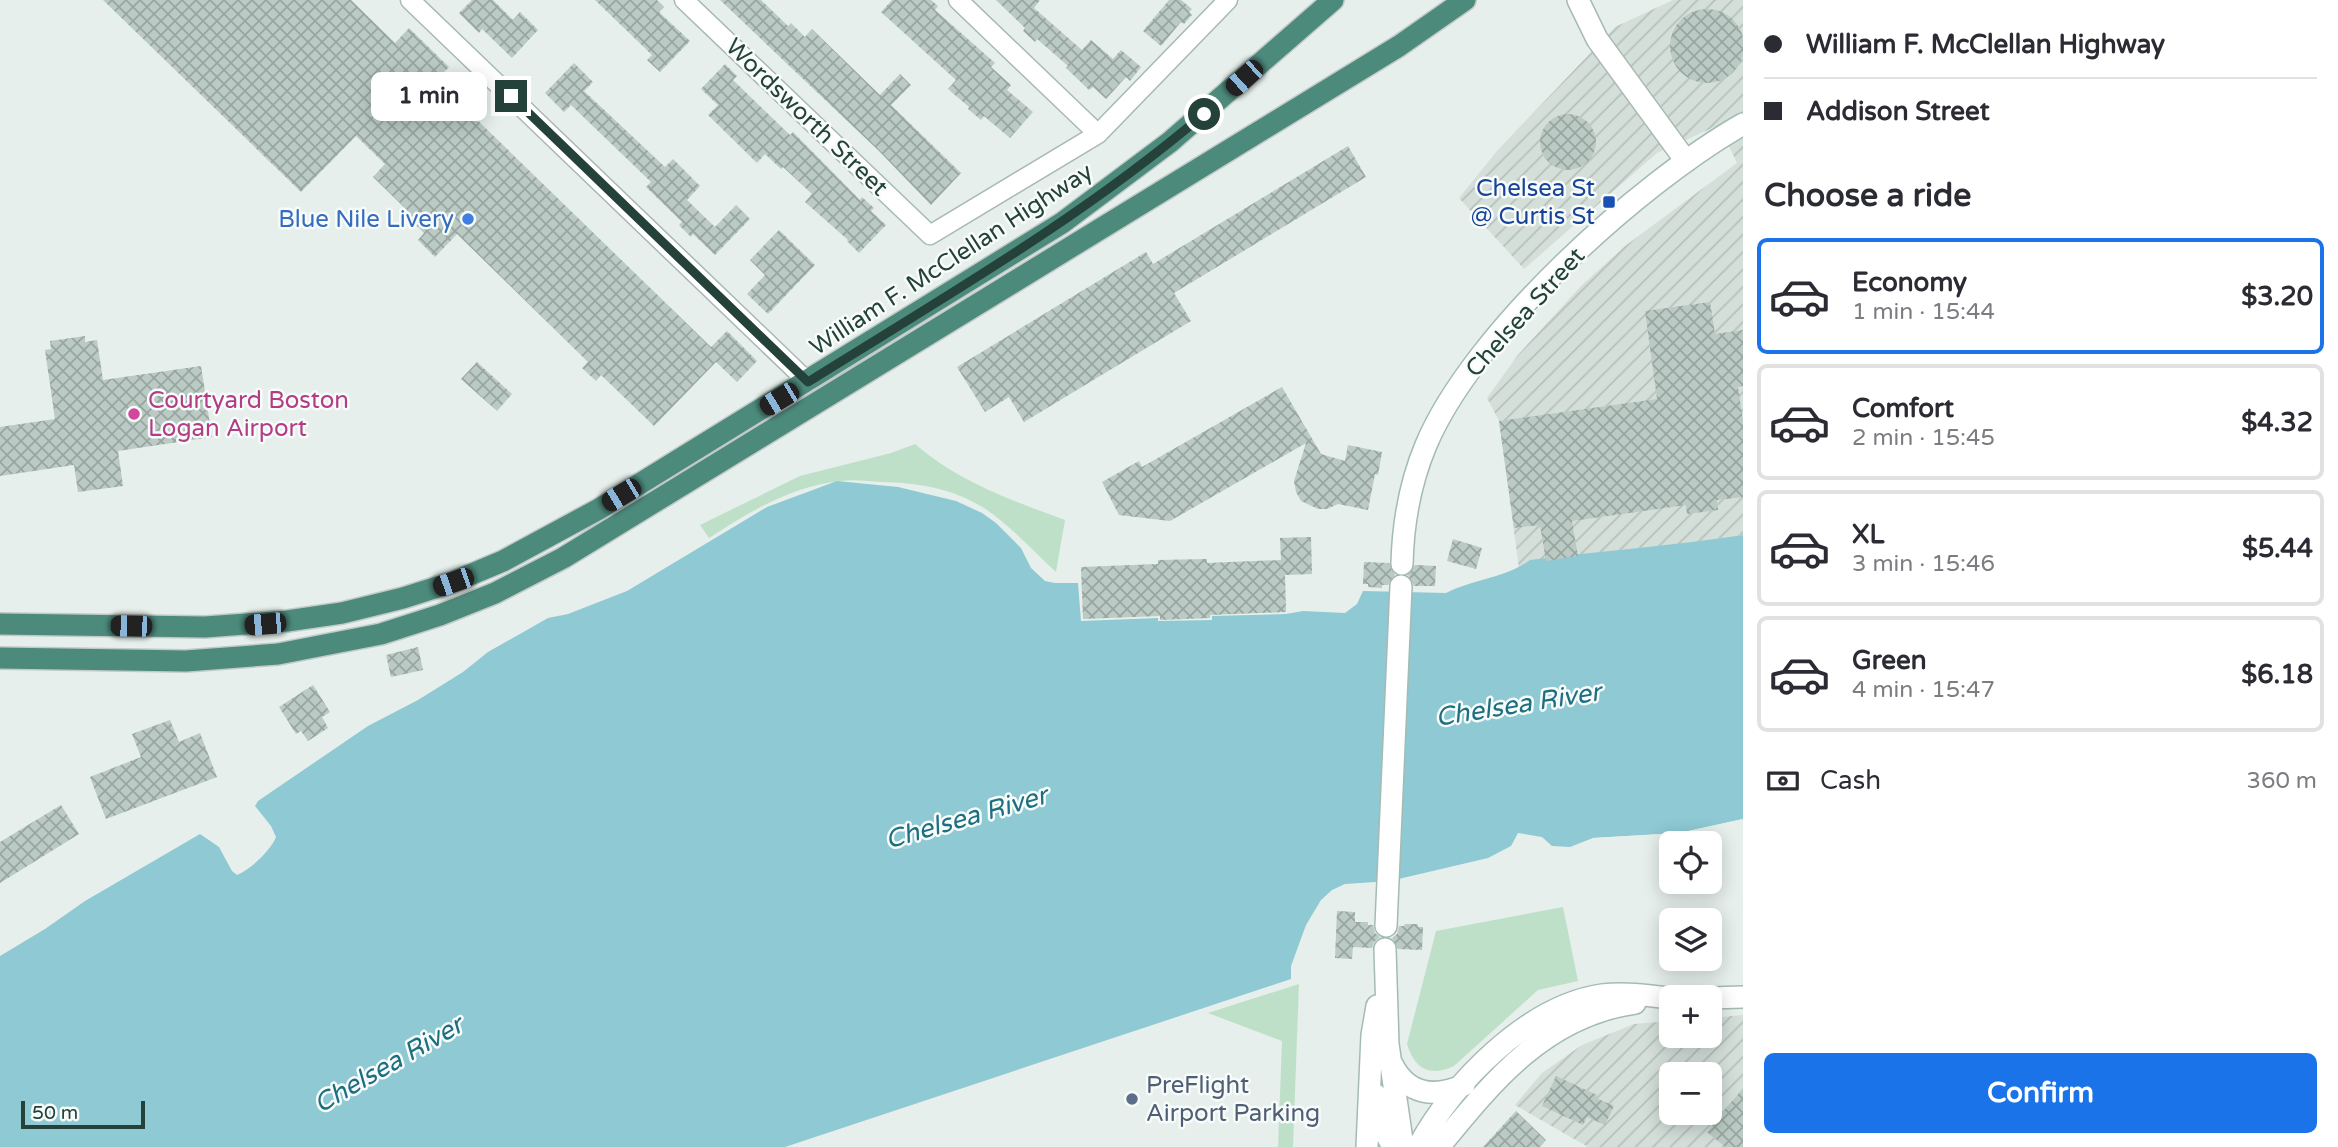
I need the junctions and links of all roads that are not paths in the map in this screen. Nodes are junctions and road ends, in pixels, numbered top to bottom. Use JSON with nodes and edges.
{"nodes":[{"id":1,"x":411,"y":0,"type":"edge"},
{"id":2,"x":684,"y":0,"type":"edge"},
{"id":3,"x":958,"y":0,"type":"edge"},
{"id":4,"x":1228,"y":0,"type":"edge"},
{"id":5,"x":1333,"y":0,"type":"edge"},
{"id":6,"x":1465,"y":0,"type":"edge"},
{"id":7,"x":1578,"y":0,"type":"edge"},
{"id":8,"x":1743,"y":124,"type":"edge"},
{"id":9,"x":1098,"y":134,"type":"junction"},
{"id":10,"x":1686,"y":161,"type":"junction"},
{"id":11,"x":808,"y":382,"type":"junction"},
{"id":12,"x":1402,"y":554,"type":"dead end"},
{"id":13,"x":1401,"y":586,"type":"dead end"},
{"id":14,"x":0,"y":624,"type":"edge"},
{"id":15,"x":0,"y":658,"type":"edge"},
{"id":16,"x":1386,"y":926,"type":"dead end"},
{"id":17,"x":1385,"y":958,"type":"dead end"},
{"id":18,"x":1659,"y":997,"type":"edge"},
{"id":19,"x":1743,"y":997,"type":"edge"},
{"id":20,"x":1722,"y":998,"type":"edge"},
{"id":21,"x":1659,"y":1000,"type":"edge"},
{"id":22,"x":1381,"y":1056,"type":"junction"},
{"id":23,"x":1464,"y":1085,"type":"junction"},
{"id":24,"x":1367,"y":1147,"type":"edge"},
{"id":25,"x":1393,"y":1147,"type":"edge"},
{"id":26,"x":1404,"y":1147,"type":"edge"},
{"id":27,"x":1418,"y":1147,"type":"edge"},
{"id":28,"x":1439,"y":1147,"type":"edge"}],
"edges":[{"from":1,"to":11,"type":"street"},
{"from":2,"to":9,"type":"street","name":"Wordsworth Street"},
{"from":3,"to":9,"type":"street"},
{"from":4,"to":9,"type":"street"},
{"from":5,"to":11,"type":"highway","name":"William F. McClellan Highway"},
{"from":6,"to":15,"type":"highway","name":"William F. McClellan Highway"},
{"from":7,"to":10,"type":"main road"},
{"from":8,"to":10,"type":"main road","name":"Chelsea Street"},
{"from":10,"to":12,"type":"main road","name":"Chelsea Street"},
{"from":11,"to":14,"type":"highway","name":"William F. McClellan Highway"},
{"from":13,"to":16,"type":"main road"},
{"from":17,"to":22,"type":"main road"},
{"from":18,"to":23,"type":"main road"},
{"from":19,"to":20,"type":"main road"},
{"from":21,"to":28,"type":"main road"},
{"from":22,"to":23,"type":"main road"},
{"from":22,"to":24,"type":"main road"},
{"from":22,"to":25,"type":"main road"},
{"from":22,"to":26,"type":"main road"},
{"from":23,"to":27,"type":"main road"}]}
